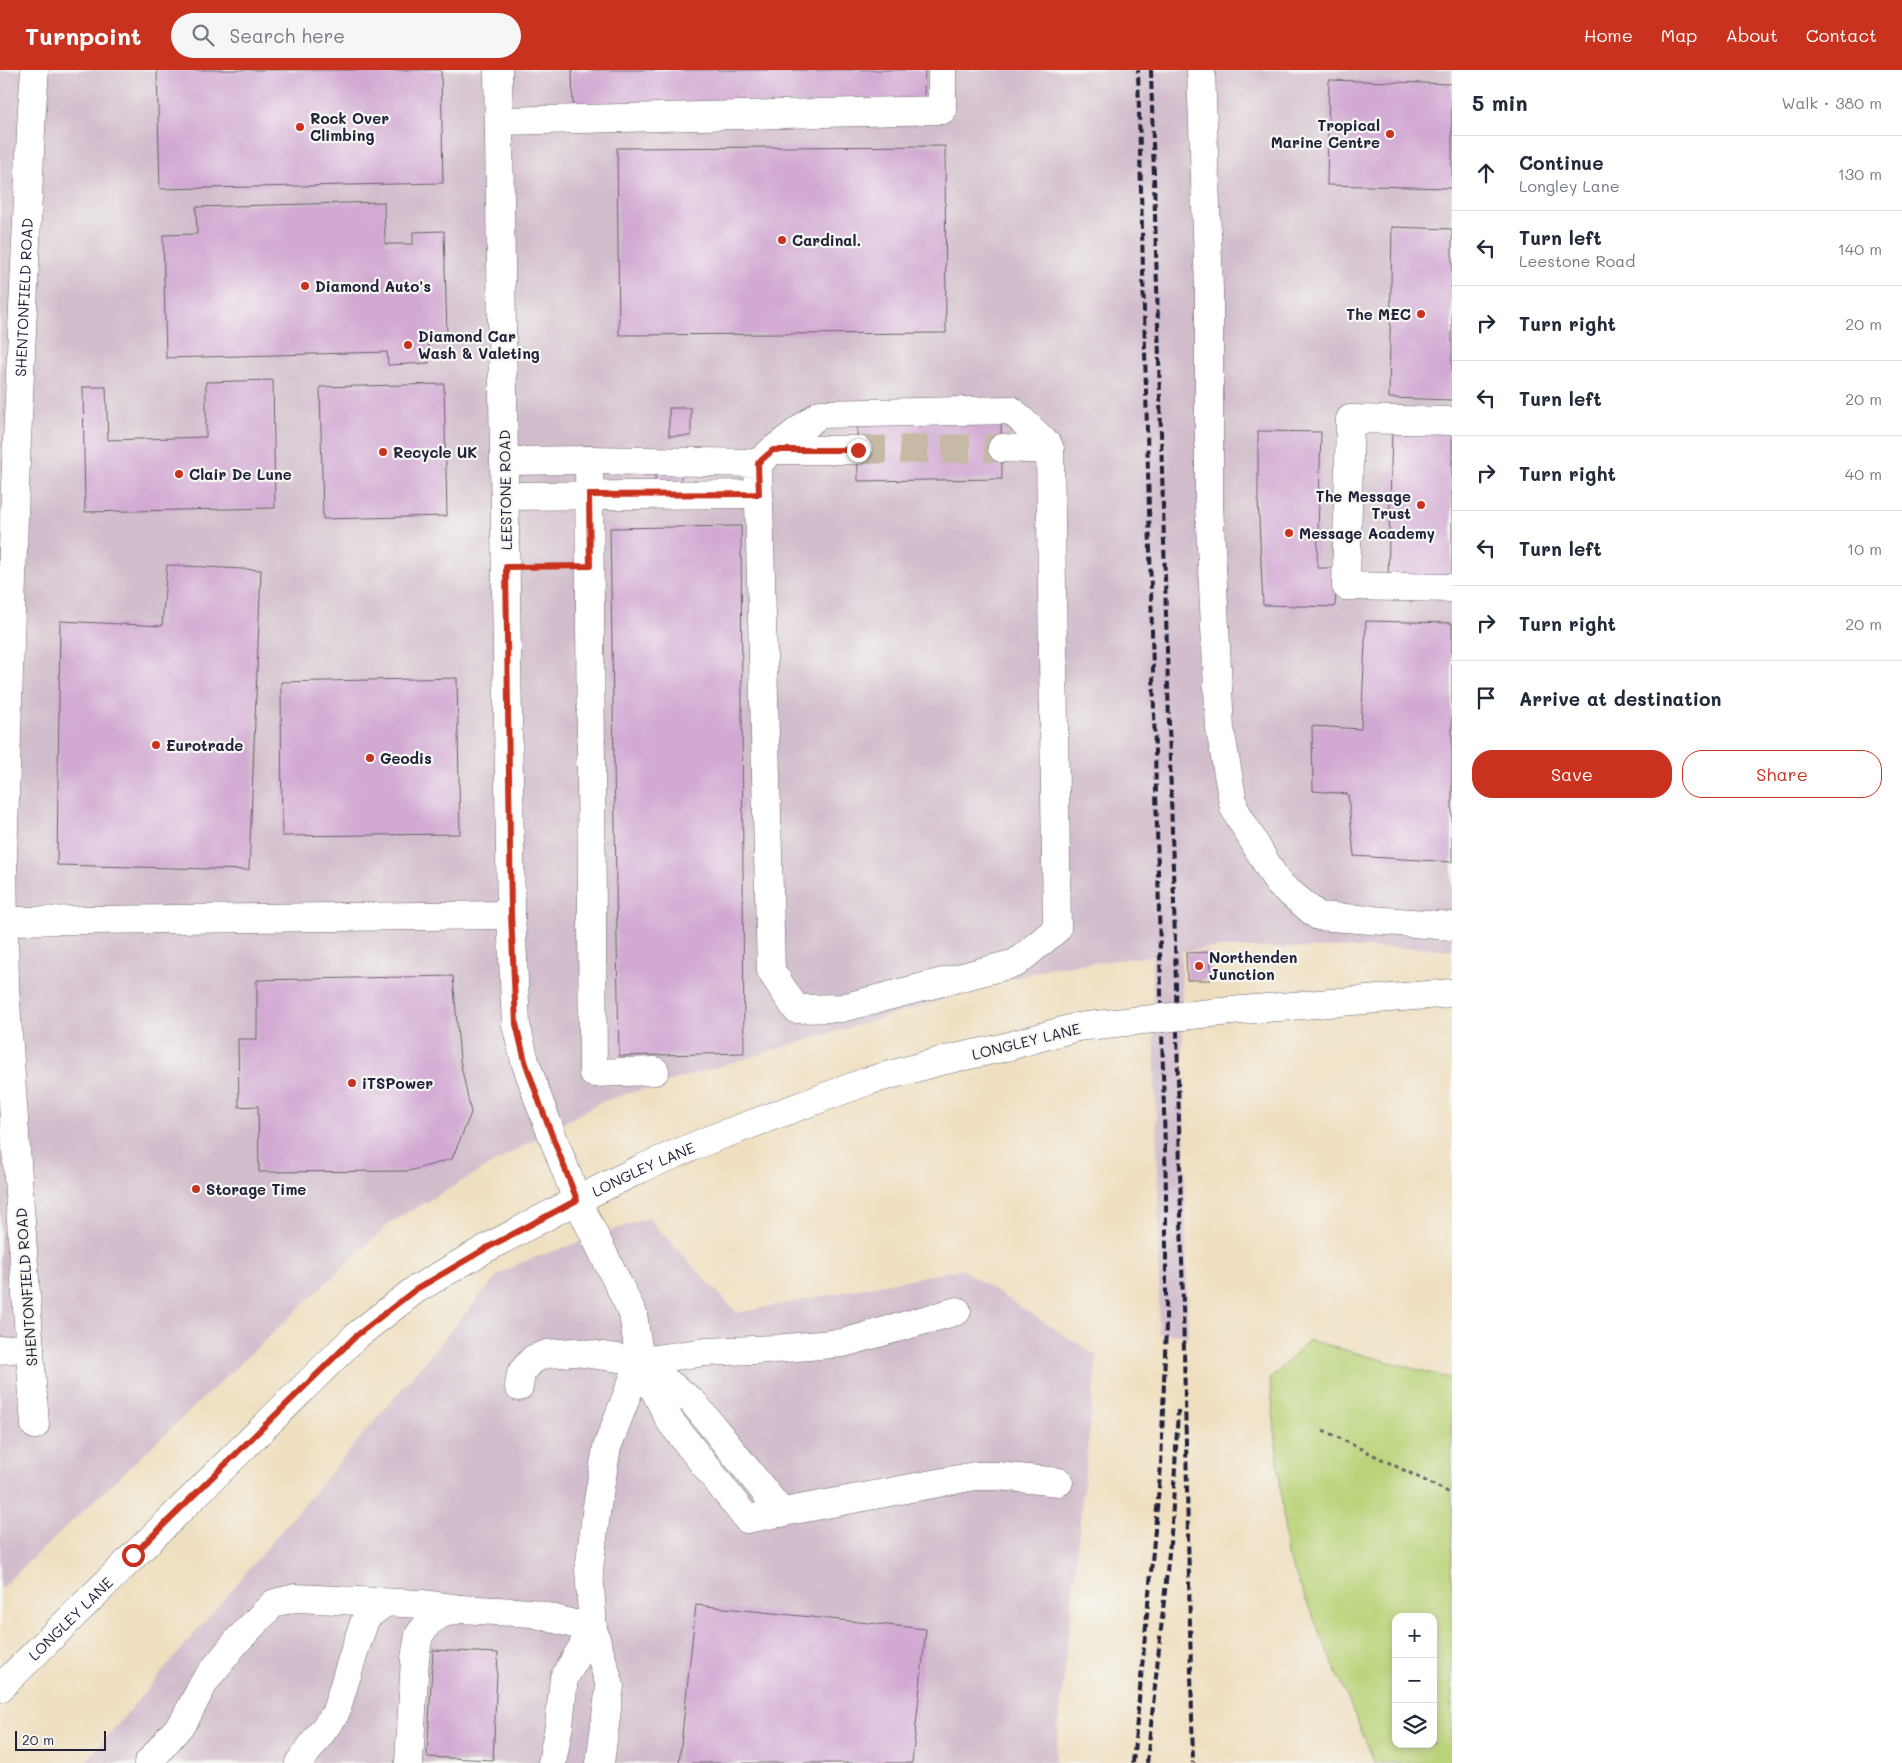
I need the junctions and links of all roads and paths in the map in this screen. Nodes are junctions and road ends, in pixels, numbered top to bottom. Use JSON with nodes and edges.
{"nodes":[{"id":1,"x":36,"y":70,"type":"edge"},
{"id":2,"x":498,"y":70,"type":"edge"},
{"id":3,"x":942,"y":70,"type":"edge"},
{"id":4,"x":1201,"y":70,"type":"edge"},
{"id":5,"x":500,"y":121,"type":"junction"},
{"id":6,"x":1452,"y":421,"type":"edge"},
{"id":7,"x":1002,"y":448,"type":"tunnel mouth"},
{"id":8,"x":858,"y":450,"type":"tunnel mouth"},
{"id":9,"x":1050,"y":450,"type":"junction"},
{"id":10,"x":766,"y":456,"type":"junction"},
{"id":11,"x":590,"y":460,"type":"junction"},
{"id":12,"x":505,"y":461,"type":"junction"},
{"id":13,"x":759,"y":494,"type":"junction"},
{"id":14,"x":589,"y":495,"type":"junction"},
{"id":15,"x":506,"y":496,"type":"junction"},
{"id":16,"x":590,"y":566,"type":"junction"},
{"id":17,"x":506,"y":567,"type":"junction"},
{"id":18,"x":1452,"y":588,"type":"edge"},
{"id":19,"x":4,"y":707,"type":"edge"},
{"id":20,"x":511,"y":914,"type":"junction"},
{"id":21,"x":4,"y":921,"type":"junction"},
{"id":22,"x":1452,"y":926,"type":"edge"},
{"id":23,"x":1452,"y":993,"type":"edge"},
{"id":24,"x":656,"y":1071,"type":"dead end"},
{"id":25,"x":577,"y":1200,"type":"junction"},
{"id":26,"x":957,"y":1311,"type":"dead end"},
{"id":27,"x":30,"y":1347,"type":"junction"},
{"id":28,"x":0,"y":1350,"type":"edge"},
{"id":29,"x":640,"y":1361,"type":"junction"},
{"id":30,"x":518,"y":1387,"type":"dead end"},
{"id":31,"x":35,"y":1425,"type":"dead end"},
{"id":32,"x":1323,"y":1430,"type":"dead end"},
{"id":33,"x":1060,"y":1482,"type":"dead end"},
{"id":34,"x":1452,"y":1494,"type":"edge"},
{"id":35,"x":385,"y":1603,"type":"junction"},
{"id":36,"x":460,"y":1608,"type":"junction"},
{"id":37,"x":593,"y":1629,"type":"junction"},
{"id":38,"x":0,"y":1688,"type":"edge"},
{"id":39,"x":148,"y":1763,"type":"edge"},
{"id":40,"x":299,"y":1763,"type":"edge"},
{"id":41,"x":408,"y":1763,"type":"edge"},
{"id":42,"x":552,"y":1763,"type":"edge"},
{"id":43,"x":600,"y":1763,"type":"edge"}],
"edges":[{"from":1,"to":19,"type":"street","name":"SHENTONFIELD ROAD"},
{"from":2,"to":5,"type":"street","name":"LEESTONE ROAD"},
{"from":3,"to":5,"type":"street"},
{"from":4,"to":22,"type":"street"},
{"from":5,"to":12,"type":"street","name":"LEESTONE ROAD"},
{"from":6,"to":18,"type":"street"},
{"from":7,"to":9,"type":"street"},
{"from":8,"to":10,"type":"street"},
{"from":9,"to":10,"type":"street"},
{"from":9,"to":13,"type":"street"},
{"from":10,"to":11,"type":"street"},
{"from":10,"to":13,"type":"street"},
{"from":11,"to":12,"type":"street"},
{"from":11,"to":14,"type":"street"},
{"from":12,"to":15,"type":"street","name":"LEESTONE ROAD"},
{"from":13,"to":14,"type":"street"},
{"from":14,"to":15,"type":"street"},
{"from":14,"to":16,"type":"street"},
{"from":15,"to":17,"type":"street","name":"LEESTONE ROAD"},
{"from":16,"to":17,"type":"path"},
{"from":16,"to":24,"type":"street"},
{"from":17,"to":20,"type":"street","name":"LEESTONE ROAD"},
{"from":19,"to":21,"type":"street","name":"SHENTONFIELD ROAD"},
{"from":20,"to":21,"type":"street"},
{"from":20,"to":25,"type":"street","name":"LEESTONE ROAD"},
{"from":21,"to":27,"type":"street","name":"SHENTONFIELD ROAD"},
{"from":23,"to":25,"type":"street","name":"LONGLEY LANE","bridge":true},
{"from":25,"to":29,"type":"street","name":"LEESTONE ROAD"},
{"from":25,"to":38,"type":"street","name":"LONGLEY LANE"},
{"from":26,"to":29,"type":"street"},
{"from":27,"to":28,"type":"street"},
{"from":27,"to":31,"type":"street","name":"SHENTONFIELD ROAD"},
{"from":29,"to":30,"type":"street"},
{"from":29,"to":33,"type":"street"},
{"from":29,"to":37,"type":"street"},
{"from":32,"to":34,"type":"path"},
{"from":35,"to":36,"type":"street"},
{"from":35,"to":39,"type":"street"},
{"from":35,"to":40,"type":"street"},
{"from":36,"to":37,"type":"street"},
{"from":36,"to":41,"type":"street"},
{"from":37,"to":42,"type":"street"},
{"from":37,"to":43,"type":"street"}]}
